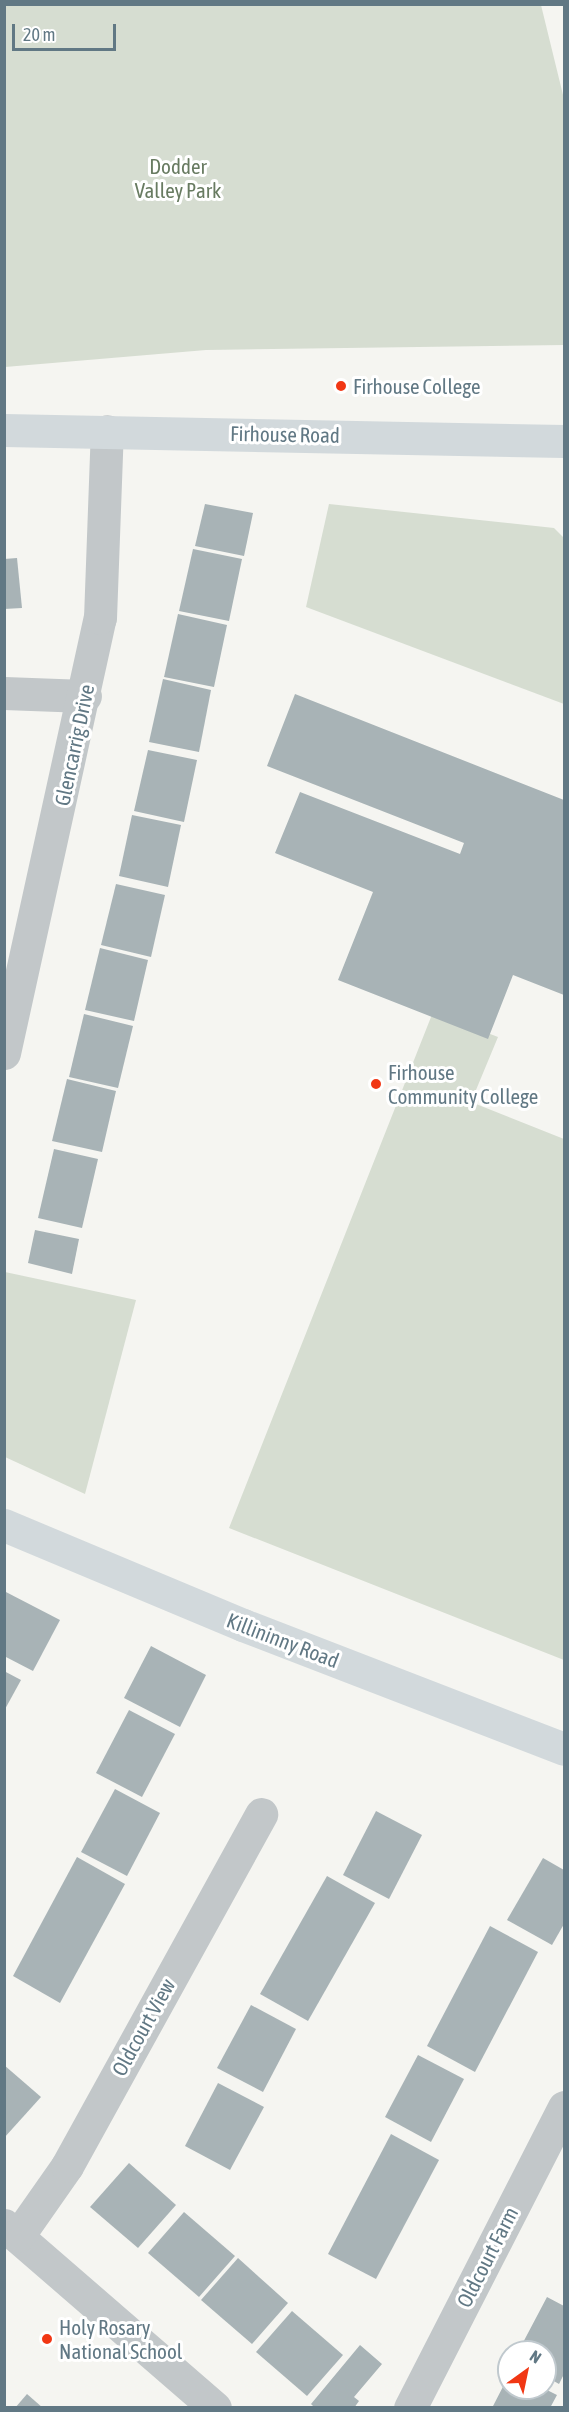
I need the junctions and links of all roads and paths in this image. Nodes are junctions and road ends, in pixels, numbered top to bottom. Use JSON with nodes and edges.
{"nodes":[{"id":1,"x":4,"y":430,"type":"edge"},
{"id":2,"x":107,"y":431,"type":"junction"},
{"id":3,"x":564,"y":441,"type":"edge"},
{"id":4,"x":4,"y":693,"type":"edge"},
{"id":5,"x":85,"y":696,"type":"junction"},
{"id":6,"x":4,"y":1053,"type":"edge"},
{"id":7,"x":4,"y":1525,"type":"edge"},
{"id":8,"x":564,"y":1749,"type":"edge"},
{"id":9,"x":261,"y":1814,"type":"dead end"},
{"id":10,"x":564,"y":2107,"type":"edge"},
{"id":11,"x":11,"y":2231,"type":"edge"},
{"id":12,"x":215,"y":2408,"type":"edge"},
{"id":13,"x":410,"y":2408,"type":"edge"}],
"edges":[{"from":1,"to":2,"type":"main road","name":"Firhouse Road"},
{"from":2,"to":3,"type":"main road","name":"Firhouse Road"},
{"from":2,"to":5,"type":"street","name":"Glencarrig Drive"},
{"from":4,"to":5,"type":"street"},
{"from":5,"to":6,"type":"street","name":"Glencarrig Drive"},
{"from":7,"to":8,"type":"main road","name":"Killininny Road"},
{"from":9,"to":11,"type":"street","name":"Oldcourt View"},
{"from":10,"to":13,"type":"street","name":"Oldcourt Farm"},
{"from":11,"to":12,"type":"street"}]}
